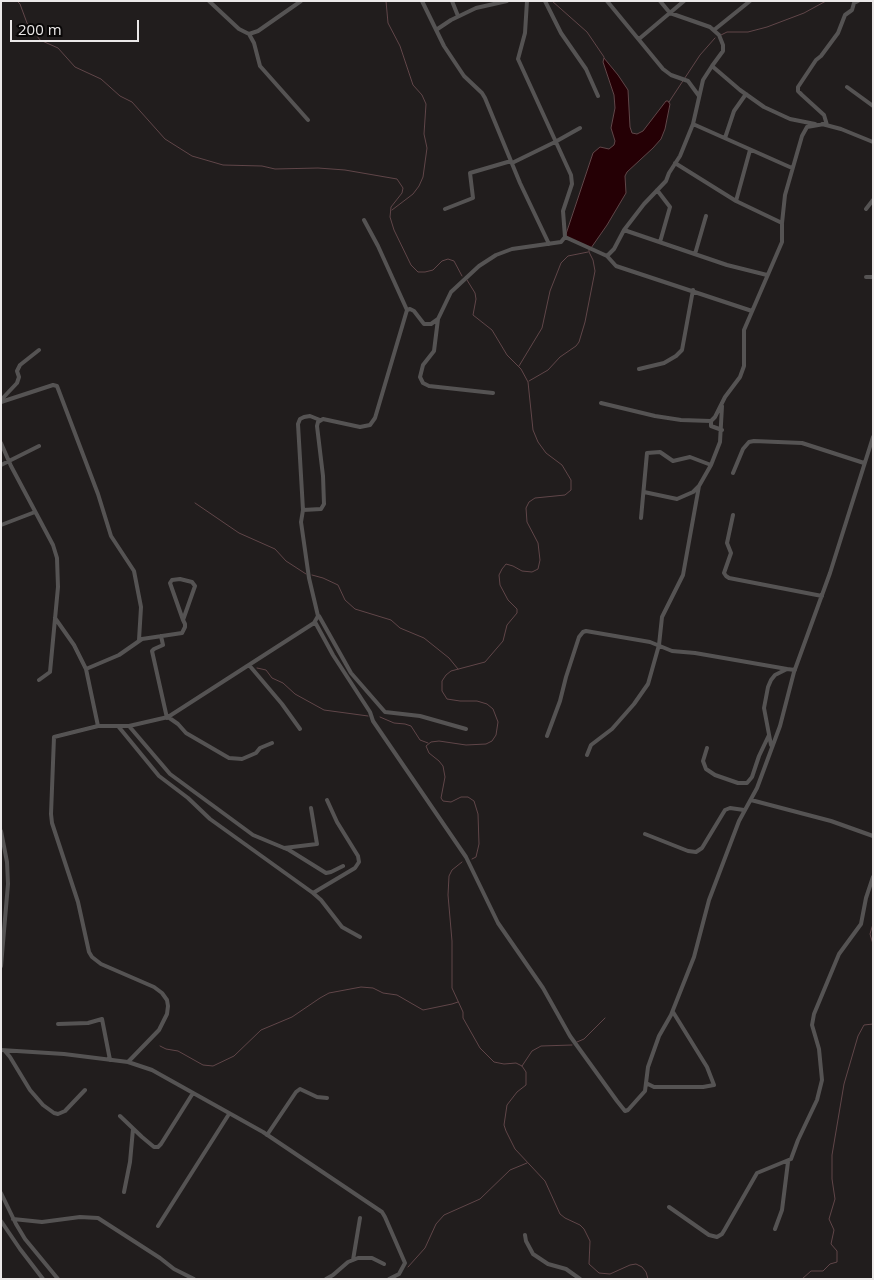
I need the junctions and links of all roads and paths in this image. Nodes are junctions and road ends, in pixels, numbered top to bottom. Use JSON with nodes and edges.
{"nodes":[{"id":1,"x":208,"y":1,"type":"edge"},
{"id":2,"x":301,"y":1,"type":"edge"},
{"id":3,"x":422,"y":1,"type":"edge"},
{"id":4,"x":452,"y":1,"type":"edge"},
{"id":5,"x":507,"y":1,"type":"edge"},
{"id":6,"x":527,"y":1,"type":"edge"},
{"id":7,"x":544,"y":1,"type":"edge"},
{"id":8,"x":607,"y":1,"type":"edge"},
{"id":9,"x":660,"y":1,"type":"edge"},
{"id":10,"x":684,"y":1,"type":"edge"},
{"id":11,"x":750,"y":1,"type":"edge"},
{"id":12,"x":858,"y":1,"type":"edge"},
{"id":13,"x":493,"y":2,"type":"edge"},
{"id":14,"x":670,"y":14,"type":"junction"},
{"id":15,"x":458,"y":16,"type":"junction"},
{"id":16,"x":436,"y":30,"type":"junction"},
{"id":17,"x":714,"y":30,"type":"junction"},
{"id":18,"x":249,"y":34,"type":"junction"},
{"id":19,"x":640,"y":39,"type":"junction"},
{"id":20,"x":712,"y":66,"type":"junction"},
{"id":21,"x":847,"y":87,"type":"dead end"},
{"id":22,"x":746,"y":94,"type":"junction"},
{"id":23,"x":598,"y":96,"type":"dead end"},
{"id":24,"x":699,"y":96,"type":"junction"},
{"id":25,"x":873,"y":106,"type":"edge"},
{"id":26,"x":308,"y":120,"type":"dead end"},
{"id":27,"x":693,"y":124,"type":"junction"},
{"id":28,"x":825,"y":124,"type":"junction"},
{"id":29,"x":580,"y":128,"type":"dead end"},
{"id":30,"x":725,"y":138,"type":"junction"},
{"id":31,"x":555,"y":142,"type":"junction"},
{"id":32,"x":873,"y":142,"type":"edge"},
{"id":33,"x":750,"y":150,"type":"junction"},
{"id":34,"x":512,"y":162,"type":"junction"},
{"id":35,"x":675,"y":163,"type":"junction"},
{"id":36,"x":792,"y":168,"type":"junction"},
{"id":37,"x":657,"y":190,"type":"junction"},
{"id":38,"x":873,"y":200,"type":"edge"},
{"id":39,"x":736,"y":201,"type":"junction"},
{"id":40,"x":866,"y":209,"type":"dead end"},
{"id":41,"x":445,"y":210,"type":"dead end"},
{"id":42,"x":706,"y":216,"type":"dead end"},
{"id":43,"x":364,"y":220,"type":"dead end"},
{"id":44,"x":782,"y":223,"type":"junction"},
{"id":45,"x":624,"y":230,"type":"junction"},
{"id":46,"x":565,"y":237,"type":"junction"},
{"id":47,"x":660,"y":242,"type":"junction"},
{"id":48,"x":549,"y":244,"type":"junction"},
{"id":49,"x":695,"y":254,"type":"junction"},
{"id":50,"x":606,"y":256,"type":"junction"},
{"id":51,"x":767,"y":275,"type":"junction"},
{"id":52,"x":866,"y":277,"type":"dead end"},
{"id":53,"x":873,"y":277,"type":"edge"},
{"id":54,"x":693,"y":290,"type":"junction"},
{"id":55,"x":407,"y":310,"type":"junction"},
{"id":56,"x":752,"y":311,"type":"junction"},
{"id":57,"x":438,"y":319,"type":"junction"},
{"id":58,"x":39,"y":350,"type":"dead end"},
{"id":59,"x":639,"y":369,"type":"dead end"},
{"id":60,"x":493,"y":393,"type":"dead end"},
{"id":61,"x":1,"y":401,"type":"edge"},
{"id":62,"x":601,"y":402,"type":"dead end"},
{"id":63,"x":722,"y":403,"type":"junction"},
{"id":64,"x":320,"y":420,"type":"junction"},
{"id":65,"x":710,"y":421,"type":"junction"},
{"id":66,"x":722,"y":430,"type":"junction"},
{"id":67,"x":873,"y":437,"type":"edge"},
{"id":68,"x":1,"y":443,"type":"edge"},
{"id":69,"x":39,"y":446,"type":"dead end"},
{"id":70,"x":867,"y":451,"type":"junction"},
{"id":71,"x":873,"y":453,"type":"edge"},
{"id":72,"x":8,"y":461,"type":"junction"},
{"id":73,"x":864,"y":463,"type":"junction"},
{"id":74,"x":1,"y":465,"type":"edge"},
{"id":75,"x":711,"y":465,"type":"junction"},
{"id":76,"x":734,"y":473,"type":"dead end"},
{"id":77,"x":699,"y":486,"type":"junction"},
{"id":78,"x":644,"y":492,"type":"junction"},
{"id":79,"x":303,"y":510,"type":"junction"},
{"id":80,"x":35,"y":512,"type":"junction"},
{"id":81,"x":733,"y":515,"type":"dead end"},
{"id":82,"x":642,"y":518,"type":"dead end"},
{"id":83,"x":1,"y":525,"type":"edge"},
{"id":84,"x":822,"y":596,"type":"junction"},
{"id":85,"x":318,"y":616,"type":"junction"},
{"id":86,"x":55,"y":618,"type":"junction"},
{"id":87,"x":183,"y":620,"type":"junction"},
{"id":88,"x":315,"y":622,"type":"junction"},
{"id":89,"x":161,"y":636,"type":"junction"},
{"id":90,"x":139,"y":640,"type":"junction"},
{"id":91,"x":659,"y":645,"type":"junction"},
{"id":92,"x":249,"y":665,"type":"junction"},
{"id":93,"x":787,"y":669,"type":"junction"},
{"id":94,"x":86,"y":670,"type":"junction"},
{"id":95,"x":794,"y":672,"type":"junction"},
{"id":96,"x":39,"y":680,"type":"dead end"},
{"id":97,"x":167,"y":718,"type":"junction"},
{"id":98,"x":98,"y":726,"type":"junction"},
{"id":99,"x":118,"y":726,"type":"junction"},
{"id":100,"x":129,"y":726,"type":"junction"},
{"id":101,"x":300,"y":729,"type":"dead end"},
{"id":102,"x":466,"y":729,"type":"dead end"},
{"id":103,"x":769,"y":735,"type":"junction"},
{"id":104,"x":547,"y":736,"type":"dead end"},
{"id":105,"x":272,"y":743,"type":"dead end"},
{"id":106,"x":771,"y":747,"type":"junction"},
{"id":107,"x":708,"y":748,"type":"dead end"},
{"id":108,"x":587,"y":755,"type":"dead end"},
{"id":109,"x":328,"y":800,"type":"dead end"},
{"id":110,"x":751,"y":800,"type":"junction"},
{"id":111,"x":312,"y":808,"type":"dead end"},
{"id":112,"x":744,"y":810,"type":"junction"},
{"id":113,"x":1,"y":831,"type":"edge"},
{"id":114,"x":644,"y":834,"type":"dead end"},
{"id":115,"x":873,"y":836,"type":"edge"},
{"id":116,"x":284,"y":848,"type":"junction"},
{"id":117,"x":343,"y":866,"type":"dead end"},
{"id":118,"x":873,"y":877,"type":"edge"},
{"id":119,"x":313,"y":893,"type":"junction"},
{"id":120,"x":360,"y":937,"type":"dead end"},
{"id":121,"x":1,"y":966,"type":"edge"},
{"id":122,"x":673,"y":1012,"type":"junction"},
{"id":123,"x":58,"y":1024,"type":"dead end"},
{"id":124,"x":3,"y":1050,"type":"edge"},
{"id":125,"x":110,"y":1060,"type":"junction"},
{"id":126,"x":128,"y":1062,"type":"junction"},
{"id":127,"x":646,"y":1083,"type":"junction"},
{"id":128,"x":85,"y":1090,"type":"dead end"},
{"id":129,"x":193,"y":1093,"type":"junction"},
{"id":130,"x":327,"y":1098,"type":"dead end"},
{"id":131,"x":229,"y":1114,"type":"junction"},
{"id":132,"x":120,"y":1116,"type":"dead end"},
{"id":133,"x":133,"y":1129,"type":"junction"},
{"id":134,"x":267,"y":1135,"type":"junction"},
{"id":135,"x":788,"y":1162,"type":"junction"},
{"id":136,"x":124,"y":1192,"type":"dead end"},
{"id":137,"x":1,"y":1194,"type":"edge"},
{"id":138,"x":669,"y":1207,"type":"dead end"},
{"id":139,"x":13,"y":1218,"type":"junction"},
{"id":140,"x":360,"y":1218,"type":"dead end"},
{"id":141,"x":1,"y":1221,"type":"edge"},
{"id":142,"x":158,"y":1226,"type":"dead end"},
{"id":143,"x":776,"y":1229,"type":"dead end"},
{"id":144,"x":525,"y":1235,"type":"dead end"},
{"id":145,"x":353,"y":1260,"type":"junction"},
{"id":146,"x":384,"y":1264,"type":"dead end"},
{"id":147,"x":43,"y":1279,"type":"edge"},
{"id":148,"x":58,"y":1279,"type":"edge"},
{"id":149,"x":194,"y":1279,"type":"edge"},
{"id":150,"x":326,"y":1279,"type":"edge"},
{"id":151,"x":389,"y":1279,"type":"edge"},
{"id":152,"x":580,"y":1279,"type":"edge"}],
"edges":[{"from":1,"to":18,"type":"street"},
{"from":2,"to":18,"type":"street"},
{"from":3,"to":16,"type":"street"},
{"from":4,"to":15,"type":"street"},
{"from":5,"to":13,"type":"street"},
{"from":6,"to":31,"type":"street"},
{"from":7,"to":23,"type":"street"},
{"from":8,"to":19,"type":"street"},
{"from":9,"to":14,"type":"street"},
{"from":10,"to":14,"type":"street"},
{"from":11,"to":17,"type":"street"},
{"from":12,"to":28,"type":"street"},
{"from":13,"to":15,"type":"street"},
{"from":14,"to":17,"type":"street"},
{"from":14,"to":19,"type":"street"},
{"from":15,"to":16,"type":"street"},
{"from":16,"to":34,"type":"street"},
{"from":17,"to":20,"type":"street"},
{"from":18,"to":26,"type":"street"},
{"from":19,"to":24,"type":"street"},
{"from":20,"to":22,"type":"street"},
{"from":20,"to":24,"type":"street"},
{"from":21,"to":25,"type":"street"},
{"from":22,"to":28,"type":"street"},
{"from":22,"to":30,"type":"street"},
{"from":24,"to":27,"type":"street"},
{"from":27,"to":30,"type":"street"},
{"from":27,"to":35,"type":"street"},
{"from":28,"to":32,"type":"street"},
{"from":28,"to":36,"type":"street"},
{"from":29,"to":31,"type":"street"},
{"from":30,"to":33,"type":"street"},
{"from":31,"to":34,"type":"street"},
{"from":31,"to":46,"type":"street"},
{"from":33,"to":36,"type":"street"},
{"from":33,"to":39,"type":"street"},
{"from":34,"to":41,"type":"street"},
{"from":34,"to":48,"type":"street"},
{"from":35,"to":37,"type":"street"},
{"from":35,"to":39,"type":"street"},
{"from":36,"to":44,"type":"street"},
{"from":37,"to":45,"type":"street"},
{"from":37,"to":47,"type":"street"},
{"from":38,"to":40,"type":"street"},
{"from":39,"to":44,"type":"street"},
{"from":42,"to":49,"type":"street"},
{"from":43,"to":55,"type":"street"},
{"from":44,"to":51,"type":"street"},
{"from":45,"to":47,"type":"street"},
{"from":45,"to":50,"type":"street"},
{"from":46,"to":48,"type":"street"},
{"from":46,"to":50,"type":"street"},
{"from":47,"to":49,"type":"street"},
{"from":48,"to":57,"type":"street"},
{"from":49,"to":51,"type":"street"},
{"from":50,"to":54,"type":"street"},
{"from":51,"to":56,"type":"street"},
{"from":52,"to":53,"type":"street"},
{"from":54,"to":56,"type":"street"},
{"from":54,"to":59,"type":"street"},
{"from":55,"to":57,"type":"street"},
{"from":55,"to":64,"type":"street"},
{"from":56,"to":63,"type":"street"},
{"from":57,"to":60,"type":"street"},
{"from":58,"to":61,"type":"street"},
{"from":61,"to":90,"type":"street"},
{"from":62,"to":65,"type":"street"},
{"from":63,"to":65,"type":"street"},
{"from":63,"to":66,"type":"street"},
{"from":64,"to":79,"type":"street"},
{"from":64,"to":79,"type":"street"},
{"from":65,"to":66,"type":"street"},
{"from":66,"to":75,"type":"street"},
{"from":67,"to":70,"type":"street"},
{"from":68,"to":72,"type":"street"},
{"from":69,"to":72,"type":"street"},
{"from":70,"to":71,"type":"street"},
{"from":70,"to":73,"type":"street"},
{"from":72,"to":74,"type":"street"},
{"from":72,"to":80,"type":"street"},
{"from":73,"to":76,"type":"street"},
{"from":73,"to":84,"type":"street"},
{"from":75,"to":77,"type":"street"},
{"from":75,"to":78,"type":"street"},
{"from":77,"to":78,"type":"street"},
{"from":77,"to":91,"type":"street"},
{"from":78,"to":82,"type":"street"},
{"from":79,"to":85,"type":"street"},
{"from":80,"to":83,"type":"street"},
{"from":80,"to":86,"type":"street"},
{"from":81,"to":84,"type":"street"},
{"from":84,"to":95,"type":"street"},
{"from":85,"to":88,"type":"street"},
{"from":85,"to":102,"type":"street"},
{"from":86,"to":94,"type":"street"},
{"from":86,"to":96,"type":"street"},
{"from":87,"to":87,"type":"street"},
{"from":87,"to":89,"type":"street"},
{"from":88,"to":92,"type":"street"},
{"from":88,"to":127,"type":"street"},
{"from":89,"to":90,"type":"street"},
{"from":89,"to":97,"type":"street"},
{"from":90,"to":94,"type":"street"},
{"from":91,"to":93,"type":"street"},
{"from":91,"to":104,"type":"street"},
{"from":91,"to":108,"type":"street"},
{"from":92,"to":97,"type":"street"},
{"from":92,"to":101,"type":"street"},
{"from":93,"to":95,"type":"street"},
{"from":93,"to":103,"type":"street"},
{"from":94,"to":98,"type":"street"},
{"from":95,"to":106,"type":"street"},
{"from":97,"to":100,"type":"street"},
{"from":97,"to":105,"type":"street"},
{"from":98,"to":99,"type":"street"},
{"from":98,"to":126,"type":"street"},
{"from":99,"to":100,"type":"street"},
{"from":99,"to":119,"type":"street"},
{"from":100,"to":116,"type":"street"},
{"from":103,"to":106,"type":"street"},
{"from":103,"to":107,"type":"street"},
{"from":106,"to":110,"type":"street"},
{"from":109,"to":119,"type":"street"},
{"from":110,"to":112,"type":"street"},
{"from":110,"to":115,"type":"street"},
{"from":111,"to":116,"type":"street"},
{"from":112,"to":114,"type":"street"},
{"from":112,"to":122,"type":"street"},
{"from":113,"to":121,"type":"street"},
{"from":116,"to":117,"type":"street"},
{"from":118,"to":135,"type":"street"},
{"from":119,"to":120,"type":"street"},
{"from":122,"to":127,"type":"street"},
{"from":122,"to":127,"type":"street"},
{"from":123,"to":125,"type":"street"},
{"from":124,"to":125,"type":"street"},
{"from":124,"to":128,"type":"street"},
{"from":125,"to":126,"type":"street"},
{"from":126,"to":129,"type":"street"},
{"from":129,"to":131,"type":"street"},
{"from":129,"to":133,"type":"street"},
{"from":130,"to":134,"type":"street"},
{"from":131,"to":134,"type":"street"},
{"from":131,"to":142,"type":"street"},
{"from":132,"to":133,"type":"street"},
{"from":133,"to":136,"type":"street"},
{"from":134,"to":151,"type":"street"},
{"from":135,"to":138,"type":"street"},
{"from":135,"to":143,"type":"street"},
{"from":137,"to":139,"type":"street"},
{"from":139,"to":148,"type":"street"},
{"from":139,"to":149,"type":"street"},
{"from":140,"to":145,"type":"street"},
{"from":141,"to":147,"type":"street"},
{"from":144,"to":152,"type":"street"},
{"from":145,"to":146,"type":"street"},
{"from":145,"to":150,"type":"street"}]}
